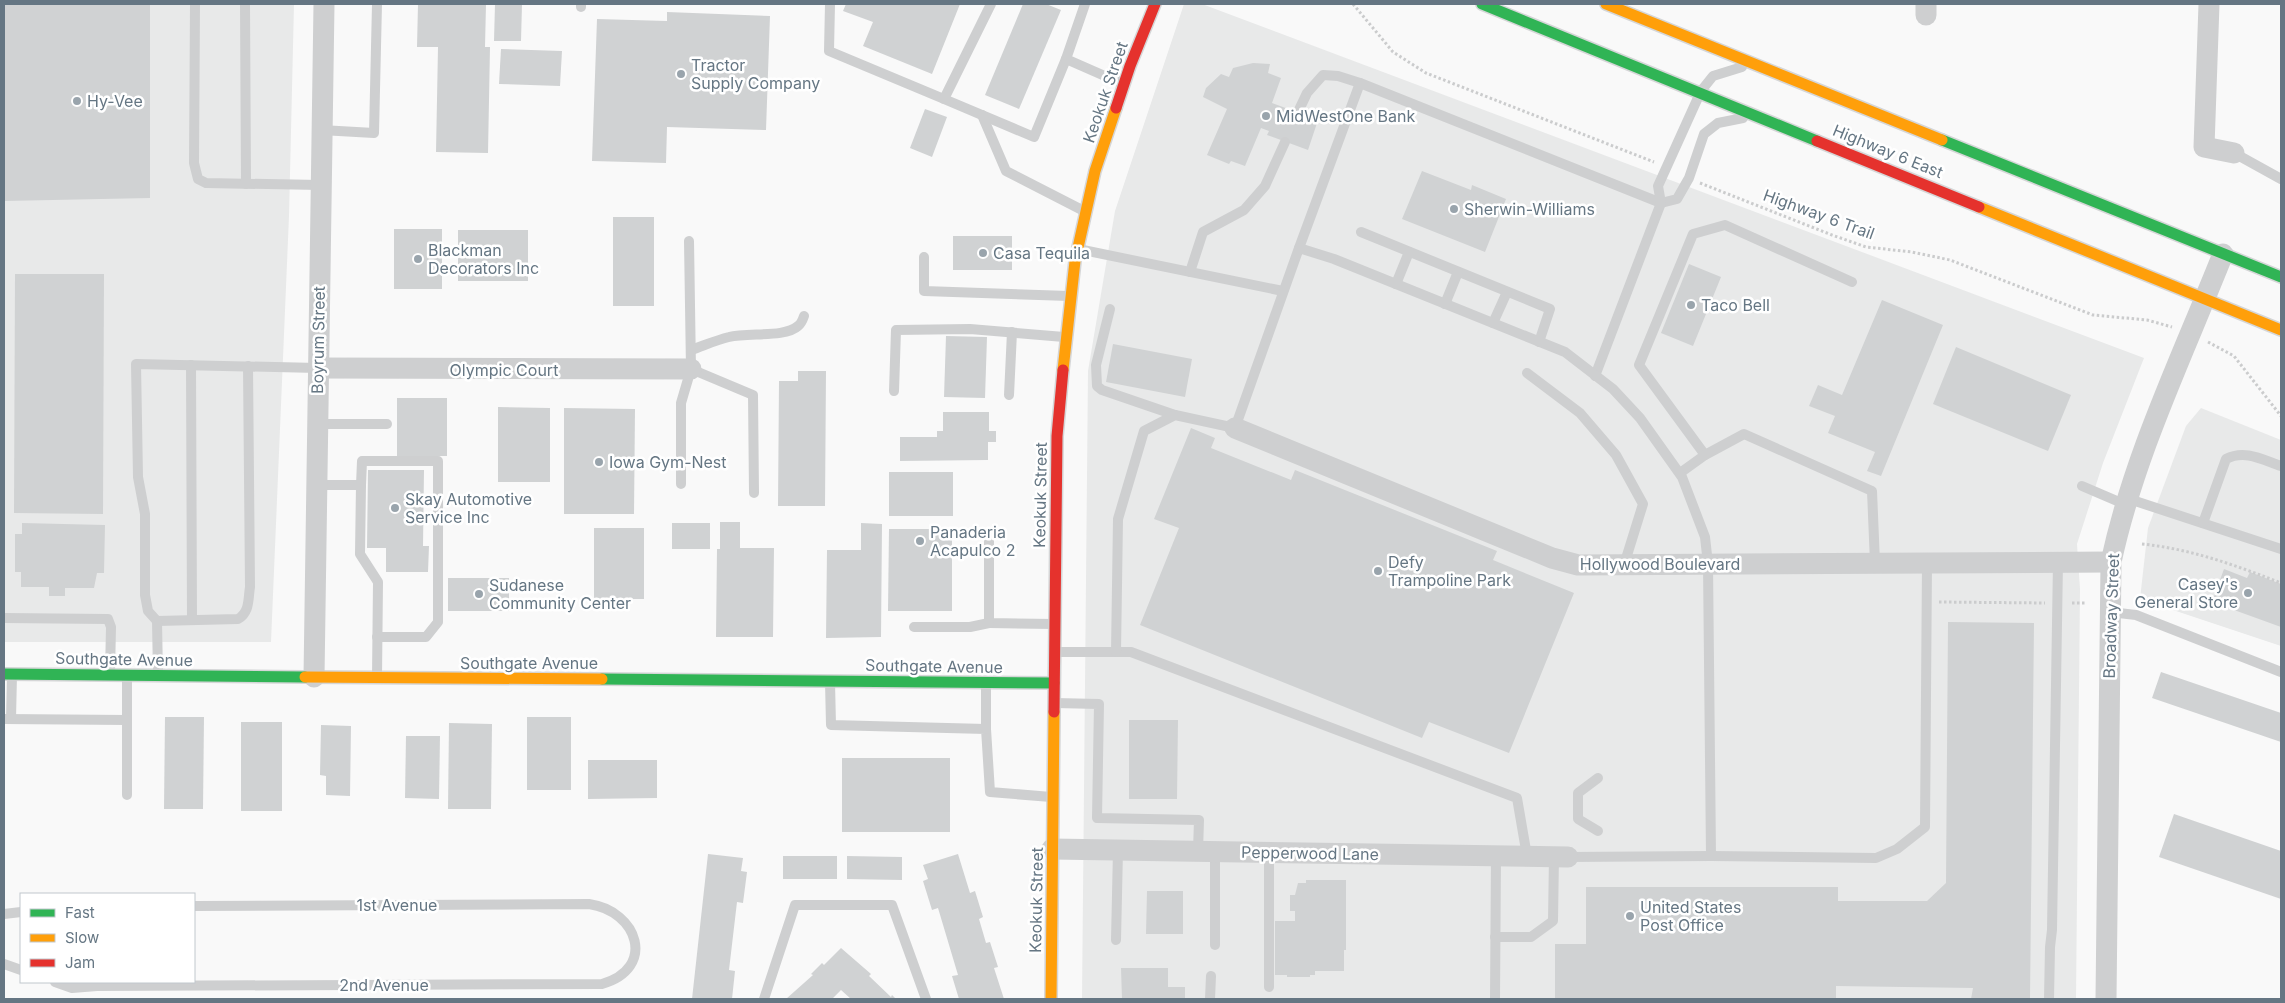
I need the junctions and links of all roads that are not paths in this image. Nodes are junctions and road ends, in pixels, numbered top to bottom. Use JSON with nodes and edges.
{"nodes":[{"id":1,"x":196,"y":4,"type":"edge"},
{"id":2,"x":245,"y":4,"type":"edge"},
{"id":3,"x":324,"y":4,"type":"edge"},
{"id":4,"x":377,"y":4,"type":"edge"},
{"id":5,"x":830,"y":4,"type":"edge"},
{"id":6,"x":991,"y":4,"type":"edge"},
{"id":7,"x":1085,"y":4,"type":"edge"},
{"id":8,"x":1155,"y":4,"type":"edge"},
{"id":9,"x":1482,"y":4,"type":"edge"},
{"id":10,"x":1606,"y":4,"type":"edge"},
{"id":11,"x":2209,"y":4,"type":"edge"},
{"id":12,"x":1066,"y":59,"type":"junction"},
{"id":13,"x":1756,"y":64,"type":"junction"},
{"id":14,"x":1360,"y":83,"type":"junction"},
{"id":15,"x":1124,"y":85,"type":"junction"},
{"id":16,"x":1701,"y":91,"type":"junction"},
{"id":17,"x":944,"y":98,"type":"junction"},
{"id":18,"x":1298,"y":112,"type":"dead end"},
{"id":19,"x":982,"y":115,"type":"junction"},
{"id":20,"x":1764,"y":117,"type":"junction"},
{"id":21,"x":321,"y":130,"type":"junction"},
{"id":22,"x":1285,"y":142,"type":"dead end"},
{"id":23,"x":2234,"y":153,"type":"joint"},
{"id":24,"x":2281,"y":179,"type":"edge"},
{"id":25,"x":246,"y":184,"type":"junction"},
{"id":26,"x":320,"y":185,"type":"junction"},
{"id":27,"x":1661,"y":203,"type":"junction"},
{"id":28,"x":1086,"y":212,"type":"junction"},
{"id":29,"x":1361,"y":232,"type":"dead end"},
{"id":30,"x":689,"y":240,"type":"dead end"},
{"id":31,"x":1078,"y":248,"type":"junction"},
{"id":32,"x":1299,"y":248,"type":"junction"},
{"id":33,"x":1409,"y":252,"type":"junction"},
{"id":34,"x":2223,"y":254,"type":"junction"},
{"id":35,"x":924,"y":257,"type":"dead end"},
{"id":36,"x":1190,"y":272,"type":"junction"},
{"id":37,"x":1458,"y":272,"type":"junction"},
{"id":38,"x":2281,"y":278,"type":"edge"},
{"id":39,"x":1852,"y":282,"type":"dead end"},
{"id":40,"x":1396,"y":284,"type":"junction"},
{"id":41,"x":1283,"y":291,"type":"junction"},
{"id":42,"x":1507,"y":292,"type":"junction"},
{"id":43,"x":1070,"y":296,"type":"junction"},
{"id":44,"x":2205,"y":299,"type":"junction"},
{"id":45,"x":1445,"y":304,"type":"junction"},
{"id":46,"x":1110,"y":309,"type":"dead end"},
{"id":47,"x":804,"y":316,"type":"dead end"},
{"id":48,"x":1493,"y":323,"type":"junction"},
{"id":49,"x":2281,"y":330,"type":"edge"},
{"id":50,"x":1012,"y":332,"type":"junction"},
{"id":51,"x":1065,"y":337,"type":"junction"},
{"id":52,"x":1539,"y":342,"type":"junction"},
{"id":53,"x":691,"y":360,"type":"junction"},
{"id":54,"x":192,"y":366,"type":"junction"},
{"id":55,"x":248,"y":366,"type":"junction"},
{"id":56,"x":318,"y":368,"type":"junction"},
{"id":57,"x":1527,"y":373,"type":"dead end"},
{"id":58,"x":1595,"y":376,"type":"junction"},
{"id":59,"x":894,"y":391,"type":"dead end"},
{"id":60,"x":1009,"y":394,"type":"dead end"},
{"id":61,"x":1176,"y":415,"type":"junction"},
{"id":62,"x":317,"y":424,"type":"junction"},
{"id":63,"x":387,"y":424,"type":"dead end"},
{"id":64,"x":1235,"y":428,"type":"junction"},
{"id":65,"x":1705,"y":455,"type":"junction"},
{"id":66,"x":2281,"y":466,"type":"edge"},
{"id":67,"x":1680,"y":473,"type":"junction"},
{"id":68,"x":681,"y":484,"type":"dead end"},
{"id":69,"x":316,"y":485,"type":"junction"},
{"id":70,"x":361,"y":485,"type":"junction"},
{"id":71,"x":2082,"y":486,"type":"dead end"},
{"id":72,"x":754,"y":493,"type":"dead end"},
{"id":73,"x":2125,"y":501,"type":"junction"},
{"id":74,"x":2203,"y":523,"type":"junction"},
{"id":75,"x":989,"y":533,"type":"dead end"},
{"id":76,"x":2281,"y":549,"type":"edge"},
{"id":77,"x":2058,"y":562,"type":"junction"},
{"id":78,"x":2111,"y":562,"type":"junction"},
{"id":79,"x":1875,"y":563,"type":"junction"},
{"id":80,"x":1927,"y":563,"type":"junction"},
{"id":81,"x":1708,"y":564,"type":"junction"},
{"id":82,"x":1624,"y":565,"type":"junction"},
{"id":83,"x":2110,"y":612,"type":"junction"},
{"id":84,"x":4,"y":618,"type":"edge"},
{"id":85,"x":192,"y":620,"type":"junction"},
{"id":86,"x":157,"y":621,"type":"junction"},
{"id":87,"x":989,"y":623,"type":"junction"},
{"id":88,"x":1055,"y":624,"type":"junction"},
{"id":89,"x":914,"y":627,"type":"dead end"},
{"id":90,"x":377,"y":637,"type":"junction"},
{"id":91,"x":1055,"y":652,"type":"junction"},
{"id":92,"x":1116,"y":652,"type":"junction"},
{"id":93,"x":2281,"y":672,"type":"edge"},
{"id":94,"x":8,"y":674,"type":"edge"},
{"id":95,"x":110,"y":675,"type":"junction"},
{"id":96,"x":127,"y":675,"type":"junction"},
{"id":97,"x":158,"y":675,"type":"junction"},
{"id":98,"x":314,"y":677,"type":"junction"},
{"id":99,"x":377,"y":678,"type":"junction"},
{"id":100,"x":830,"y":681,"type":"junction"},
{"id":101,"x":986,"y":683,"type":"junction"},
{"id":102,"x":1054,"y":683,"type":"junction"},
{"id":103,"x":1054,"y":703,"type":"junction"},
{"id":104,"x":7,"y":719,"type":"edge"},
{"id":105,"x":127,"y":720,"type":"junction"},
{"id":106,"x":986,"y":728,"type":"junction"},
{"id":107,"x":1598,"y":778,"type":"dead end"},
{"id":108,"x":127,"y":795,"type":"dead end"},
{"id":109,"x":1053,"y":798,"type":"junction"},
{"id":110,"x":1598,"y":831,"type":"dead end"},
{"id":111,"x":1052,"y":849,"type":"junction"},
{"id":112,"x":1118,"y":850,"type":"junction"},
{"id":113,"x":1207,"y":851,"type":"junction"},
{"id":114,"x":1269,"y":852,"type":"junction"},
{"id":115,"x":1496,"y":856,"type":"junction"},
{"id":116,"x":1526,"y":856,"type":"junction"},
{"id":117,"x":1561,"y":856,"type":"junction"},
{"id":118,"x":1711,"y":856,"type":"junction"},
{"id":119,"x":195,"y":906,"type":"edge"},
{"id":120,"x":600,"y":906,"type":"joint"},
{"id":121,"x":20,"y":912,"type":"edge"},
{"id":122,"x":4,"y":914,"type":"edge"},
{"id":123,"x":1496,"y":937,"type":"junction"},
{"id":124,"x":1116,"y":940,"type":"dead end"},
{"id":125,"x":1215,"y":946,"type":"dead end"},
{"id":126,"x":4,"y":964,"type":"edge"},
{"id":127,"x":20,"y":970,"type":"edge"},
{"id":128,"x":1211,"y":976,"type":"dead end"},
{"id":129,"x":58,"y":983,"type":"edge"},
{"id":130,"x":1269,"y":987,"type":"dead end"},
{"id":131,"x":764,"y":999,"type":"edge"},
{"id":132,"x":926,"y":999,"type":"edge"},
{"id":133,"x":1051,"y":999,"type":"edge"},
{"id":134,"x":1210,"y":999,"type":"edge"},
{"id":135,"x":1496,"y":999,"type":"edge"},
{"id":136,"x":2049,"y":999,"type":"edge"},
{"id":137,"x":2106,"y":999,"type":"edge"}],
"edges":[{"from":1,"to":25,"type":"lane"},
{"from":2,"to":25,"type":"lane"},
{"from":3,"to":21,"type":"street","name":"Boyrum Street"},
{"from":4,"to":21,"type":"lane"},
{"from":5,"to":17,"type":"lane"},
{"from":6,"to":17,"type":"lane"},
{"from":7,"to":12,"type":"lane"},
{"from":8,"to":15,"type":"street","name":"Keokuk Street"},
{"from":9,"to":16,"type":"street","name":"Highway 6 East"},
{"from":10,"to":13,"type":"street","name":"Highway 6 East"},
{"from":11,"to":23,"type":"street"},
{"from":12,"to":15,"type":"lane"},
{"from":12,"to":19,"type":"lane"},
{"from":13,"to":16,"type":"lane"},
{"from":13,"to":34,"type":"street","name":"Highway 6 East"},
{"from":14,"to":18,"type":"lane"},
{"from":14,"to":27,"type":"lane"},
{"from":14,"to":32,"type":"lane"},
{"from":15,"to":28,"type":"street","name":"Keokuk Street"},
{"from":16,"to":20,"type":"street","name":"Highway 6 East"},
{"from":16,"to":27,"type":"lane"},
{"from":17,"to":19,"type":"lane"},
{"from":19,"to":28,"type":"lane"},
{"from":20,"to":27,"type":"lane"},
{"from":20,"to":44,"type":"street","name":"Highway 6 East"},
{"from":21,"to":26,"type":"street","name":"Boyrum Street"},
{"from":22,"to":36,"type":"lane"},
{"from":23,"to":24,"type":"lane"},
{"from":25,"to":26,"type":"lane"},
{"from":26,"to":56,"type":"street","name":"Boyrum Street"},
{"from":27,"to":58,"type":"lane"},
{"from":28,"to":31,"type":"street","name":"Keokuk Street"},
{"from":29,"to":33,"type":"lane"},
{"from":30,"to":53,"type":"lane"},
{"from":31,"to":36,"type":"lane"},
{"from":31,"to":43,"type":"street","name":"Keokuk Street"},
{"from":32,"to":40,"type":"lane"},
{"from":32,"to":41,"type":"lane"},
{"from":33,"to":37,"type":"lane"},
{"from":33,"to":40,"type":"lane"},
{"from":34,"to":38,"type":"street","name":"Highway 6 East"},
{"from":34,"to":44,"type":"street","name":"Broadway Street"},
{"from":35,"to":43,"type":"lane"},
{"from":36,"to":41,"type":"lane"},
{"from":37,"to":42,"type":"lane"},
{"from":37,"to":45,"type":"lane"},
{"from":39,"to":65,"type":"lane"},
{"from":40,"to":45,"type":"lane"},
{"from":41,"to":64,"type":"lane"},
{"from":42,"to":48,"type":"lane"},
{"from":42,"to":52,"type":"lane"},
{"from":43,"to":51,"type":"street","name":"Keokuk Street"},
{"from":44,"to":49,"type":"street","name":"Highway 6 East"},
{"from":44,"to":73,"type":"street","name":"Broadway Street"},
{"from":45,"to":48,"type":"lane"},
{"from":46,"to":61,"type":"lane"},
{"from":47,"to":53,"type":"lane"},
{"from":48,"to":52,"type":"lane"},
{"from":50,"to":51,"type":"lane"},
{"from":50,"to":59,"type":"lane"},
{"from":50,"to":60,"type":"lane"},
{"from":51,"to":88,"type":"street","name":"Keokuk Street"},
{"from":52,"to":58,"type":"lane"},
{"from":53,"to":56,"type":"street","name":"Olympic Court"},
{"from":53,"to":68,"type":"lane"},
{"from":53,"to":72,"type":"lane"},
{"from":54,"to":55,"type":"lane"},
{"from":54,"to":85,"type":"lane"},
{"from":54,"to":86,"type":"lane"},
{"from":55,"to":56,"type":"lane"},
{"from":55,"to":85,"type":"lane"},
{"from":56,"to":62,"type":"street","name":"Boyrum Street"},
{"from":57,"to":82,"type":"lane"},
{"from":58,"to":67,"type":"lane"},
{"from":61,"to":64,"type":"lane"},
{"from":61,"to":92,"type":"lane"},
{"from":62,"to":63,"type":"lane"},
{"from":62,"to":69,"type":"street","name":"Boyrum Street"},
{"from":64,"to":82,"type":"street","name":"Hollywood Boulevard"},
{"from":65,"to":67,"type":"lane"},
{"from":65,"to":79,"type":"lane"},
{"from":66,"to":74,"type":"lane"},
{"from":67,"to":81,"type":"lane"},
{"from":69,"to":70,"type":"lane"},
{"from":69,"to":98,"type":"street","name":"Boyrum Street"},
{"from":70,"to":90,"type":"lane"},
{"from":70,"to":90,"type":"lane"},
{"from":71,"to":73,"type":"lane"},
{"from":73,"to":74,"type":"lane"},
{"from":73,"to":78,"type":"street","name":"Broadway Street"},
{"from":74,"to":76,"type":"lane"},
{"from":75,"to":87,"type":"lane"},
{"from":77,"to":78,"type":"street","name":"Hollywood Boulevard"},
{"from":77,"to":80,"type":"street","name":"Hollywood Boulevard"},
{"from":77,"to":136,"type":"lane"},
{"from":78,"to":83,"type":"street","name":"Broadway Street"},
{"from":79,"to":80,"type":"street","name":"Hollywood Boulevard"},
{"from":79,"to":81,"type":"street","name":"Hollywood Boulevard"},
{"from":80,"to":118,"type":"lane"},
{"from":81,"to":82,"type":"street","name":"Hollywood Boulevard"},
{"from":81,"to":118,"type":"lane"},
{"from":83,"to":93,"type":"lane"},
{"from":83,"to":137,"type":"street","name":"Broadway Street"},
{"from":84,"to":95,"type":"lane"},
{"from":85,"to":86,"type":"lane"},
{"from":86,"to":97,"type":"lane"},
{"from":87,"to":88,"type":"lane"},
{"from":87,"to":89,"type":"lane"},
{"from":88,"to":91,"type":"street","name":"Keokuk Street"},
{"from":90,"to":99,"type":"lane"},
{"from":91,"to":92,"type":"lane"},
{"from":91,"to":102,"type":"street","name":"Keokuk Street"},
{"from":92,"to":116,"type":"lane"},
{"from":94,"to":95,"type":"street","name":"Southgate Avenue"},
{"from":94,"to":104,"type":"lane"},
{"from":95,"to":96,"type":"street","name":"Southgate Avenue"},
{"from":96,"to":97,"type":"street","name":"Southgate Avenue"},
{"from":96,"to":105,"type":"lane"},
{"from":97,"to":98,"type":"street","name":"Southgate Avenue"},
{"from":98,"to":99,"type":"street","name":"Southgate Avenue"},
{"from":99,"to":100,"type":"street","name":"Southgate Avenue"},
{"from":100,"to":101,"type":"street","name":"Southgate Avenue"},
{"from":100,"to":106,"type":"lane"},
{"from":101,"to":102,"type":"street","name":"Southgate Avenue"},
{"from":101,"to":106,"type":"lane"},
{"from":102,"to":103,"type":"street","name":"Keokuk Street"},
{"from":103,"to":109,"type":"street","name":"Keokuk Street"},
{"from":103,"to":113,"type":"lane"},
{"from":104,"to":105,"type":"lane"},
{"from":105,"to":108,"type":"lane"},
{"from":106,"to":109,"type":"lane"},
{"from":107,"to":110,"type":"lane"},
{"from":109,"to":111,"type":"street","name":"Keokuk Street"},
{"from":111,"to":112,"type":"street","name":"Pepperwood Lane"},
{"from":111,"to":133,"type":"street","name":"Keokuk Street"},
{"from":112,"to":113,"type":"street","name":"Pepperwood Lane"},
{"from":112,"to":124,"type":"lane"},
{"from":113,"to":114,"type":"street","name":"Pepperwood Lane"},
{"from":113,"to":125,"type":"lane"},
{"from":114,"to":115,"type":"street","name":"Pepperwood Lane"},
{"from":114,"to":130,"type":"lane"},
{"from":115,"to":116,"type":"street","name":"Pepperwood Lane"},
{"from":115,"to":123,"type":"lane"},
{"from":116,"to":117,"type":"street","name":"Pepperwood Lane"},
{"from":117,"to":118,"type":"lane"},
{"from":117,"to":123,"type":"lane"},
{"from":119,"to":120,"type":"lane","name":"1st Avenue"},
{"from":120,"to":129,"type":"lane","name":"2nd Avenue"},
{"from":121,"to":122,"type":"lane"},
{"from":123,"to":135,"type":"lane"},
{"from":126,"to":127,"type":"lane"},
{"from":128,"to":134,"type":"lane"},
{"from":131,"to":132,"type":"lane"}]}
